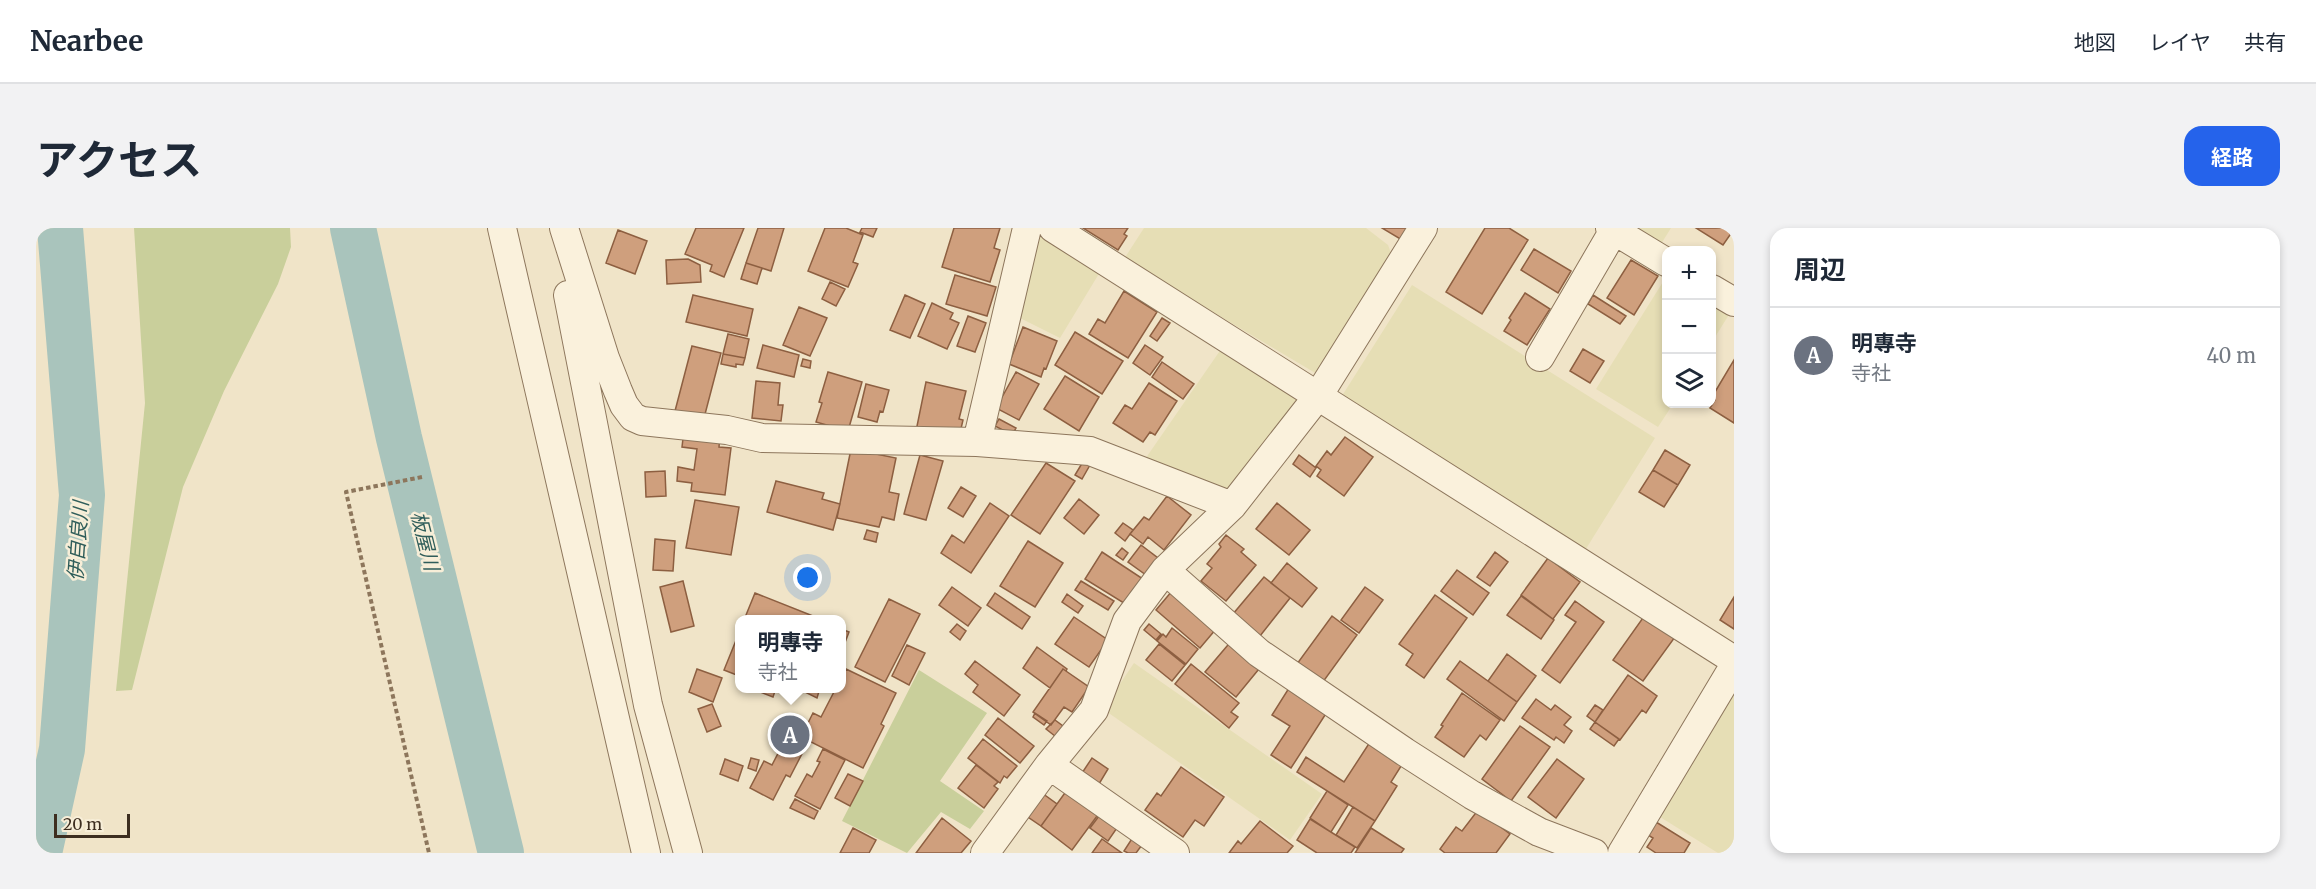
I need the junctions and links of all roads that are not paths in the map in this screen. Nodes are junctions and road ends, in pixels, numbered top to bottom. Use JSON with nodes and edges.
{"nodes":[{"id":1,"x":502,"y":228,"type":"edge"},
{"id":2,"x":555,"y":228,"type":"edge"},
{"id":3,"x":564,"y":228,"type":"edge"},
{"id":4,"x":1027,"y":228,"type":"edge"},
{"id":5,"x":1053,"y":228,"type":"edge"},
{"id":6,"x":1423,"y":228,"type":"edge"},
{"id":7,"x":1612,"y":229,"type":"edge"},
{"id":8,"x":1662,"y":260,"type":"edge"},
{"id":9,"x":1716,"y":292,"type":"edge"},
{"id":10,"x":1734,"y":303,"type":"edge"},
{"id":11,"x":1540,"y":357,"type":"dead end"},
{"id":12,"x":1317,"y":396,"type":"junction"},
{"id":13,"x":977,"y":442,"type":"junction"},
{"id":14,"x":1232,"y":506,"type":"junction"},
{"id":15,"x":1165,"y":570,"type":"junction"},
{"id":16,"x":1734,"y":660,"type":"edge"},
{"id":17,"x":1734,"y":666,"type":"edge"},
{"id":18,"x":1049,"y":765,"type":"junction"},
{"id":19,"x":646,"y":853,"type":"edge"},
{"id":20,"x":688,"y":853,"type":"edge"},
{"id":21,"x":985,"y":853,"type":"edge"},
{"id":22,"x":1175,"y":853,"type":"edge"},
{"id":23,"x":1594,"y":853,"type":"edge"},
{"id":24,"x":1622,"y":853,"type":"edge"}],
"edges":[{"from":1,"to":19,"type":"street"},
{"from":2,"to":20,"type":"street"},
{"from":3,"to":13,"type":"street"},
{"from":4,"to":13,"type":"street"},
{"from":5,"to":12,"type":"street"},
{"from":6,"to":12,"type":"street"},
{"from":7,"to":8,"type":"street"},
{"from":7,"to":11,"type":"street"},
{"from":9,"to":10,"type":"street"},
{"from":12,"to":14,"type":"street"},
{"from":12,"to":16,"type":"street"},
{"from":13,"to":14,"type":"street"},
{"from":14,"to":15,"type":"street"},
{"from":15,"to":18,"type":"street"},
{"from":15,"to":23,"type":"street"},
{"from":17,"to":24,"type":"street"},
{"from":18,"to":21,"type":"street"},
{"from":18,"to":22,"type":"street"}]}
